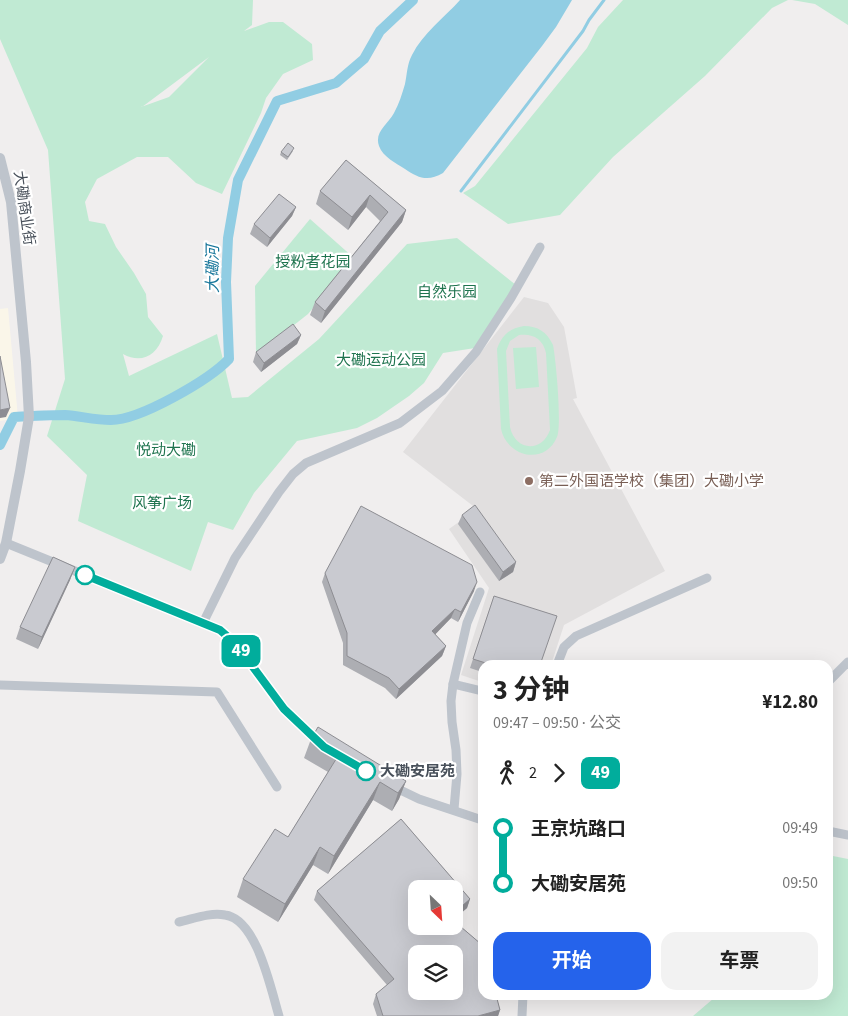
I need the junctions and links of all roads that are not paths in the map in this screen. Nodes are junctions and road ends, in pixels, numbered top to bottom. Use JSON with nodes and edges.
{"nodes":[{"id":1,"x":0,"y":158,"type":"edge"},
{"id":2,"x":540,"y":247,"type":"dead end"},
{"id":3,"x":6,"y":543,"type":"junction"},
{"id":4,"x":0,"y":559,"type":"edge"},
{"id":5,"x":707,"y":578,"type":"dead end"},
{"id":6,"x":480,"y":592,"type":"dead end"},
{"id":7,"x":203,"y":623,"type":"junction"},
{"id":8,"x":558,"y":660,"type":"edge"},
{"id":9,"x":848,"y":662,"type":"edge"},
{"id":10,"x":833,"y":677,"type":"edge"},
{"id":11,"x":453,"y":684,"type":"junction"},
{"id":12,"x":0,"y":685,"type":"edge"},
{"id":13,"x":478,"y":690,"type":"edge"},
{"id":14,"x":324,"y":747,"type":"edge"},
{"id":15,"x":387,"y":784,"type":"edge"},
{"id":16,"x":277,"y":787,"type":"dead end"},
{"id":17,"x":454,"y":809,"type":"junction"},
{"id":18,"x":478,"y":818,"type":"edge"},
{"id":19,"x":833,"y":831,"type":"edge"},
{"id":20,"x":848,"y":835,"type":"edge"},
{"id":21,"x":179,"y":922,"type":"dead end"},
{"id":22,"x":523,"y":1000,"type":"edge"},
{"id":23,"x":279,"y":1016,"type":"edge"},
{"id":24,"x":522,"y":1016,"type":"edge"}],
"edges":[{"from":1,"to":3,"type":"street","name":"大磡商业街"},
{"from":2,"to":7,"type":"street"},
{"from":3,"to":4,"type":"street","name":"大磡商业街"},
{"from":3,"to":7,"type":"street"},
{"from":5,"to":8,"type":"street"},
{"from":6,"to":11,"type":"street"},
{"from":7,"to":14,"type":"street"},
{"from":9,"to":10,"type":"street"},
{"from":11,"to":13,"type":"street"},
{"from":11,"to":17,"type":"street"},
{"from":12,"to":16,"type":"street"},
{"from":15,"to":17,"type":"street"},
{"from":17,"to":18,"type":"street"},
{"from":19,"to":20,"type":"street"},
{"from":21,"to":23,"type":"street"},
{"from":22,"to":24,"type":"street"}]}
